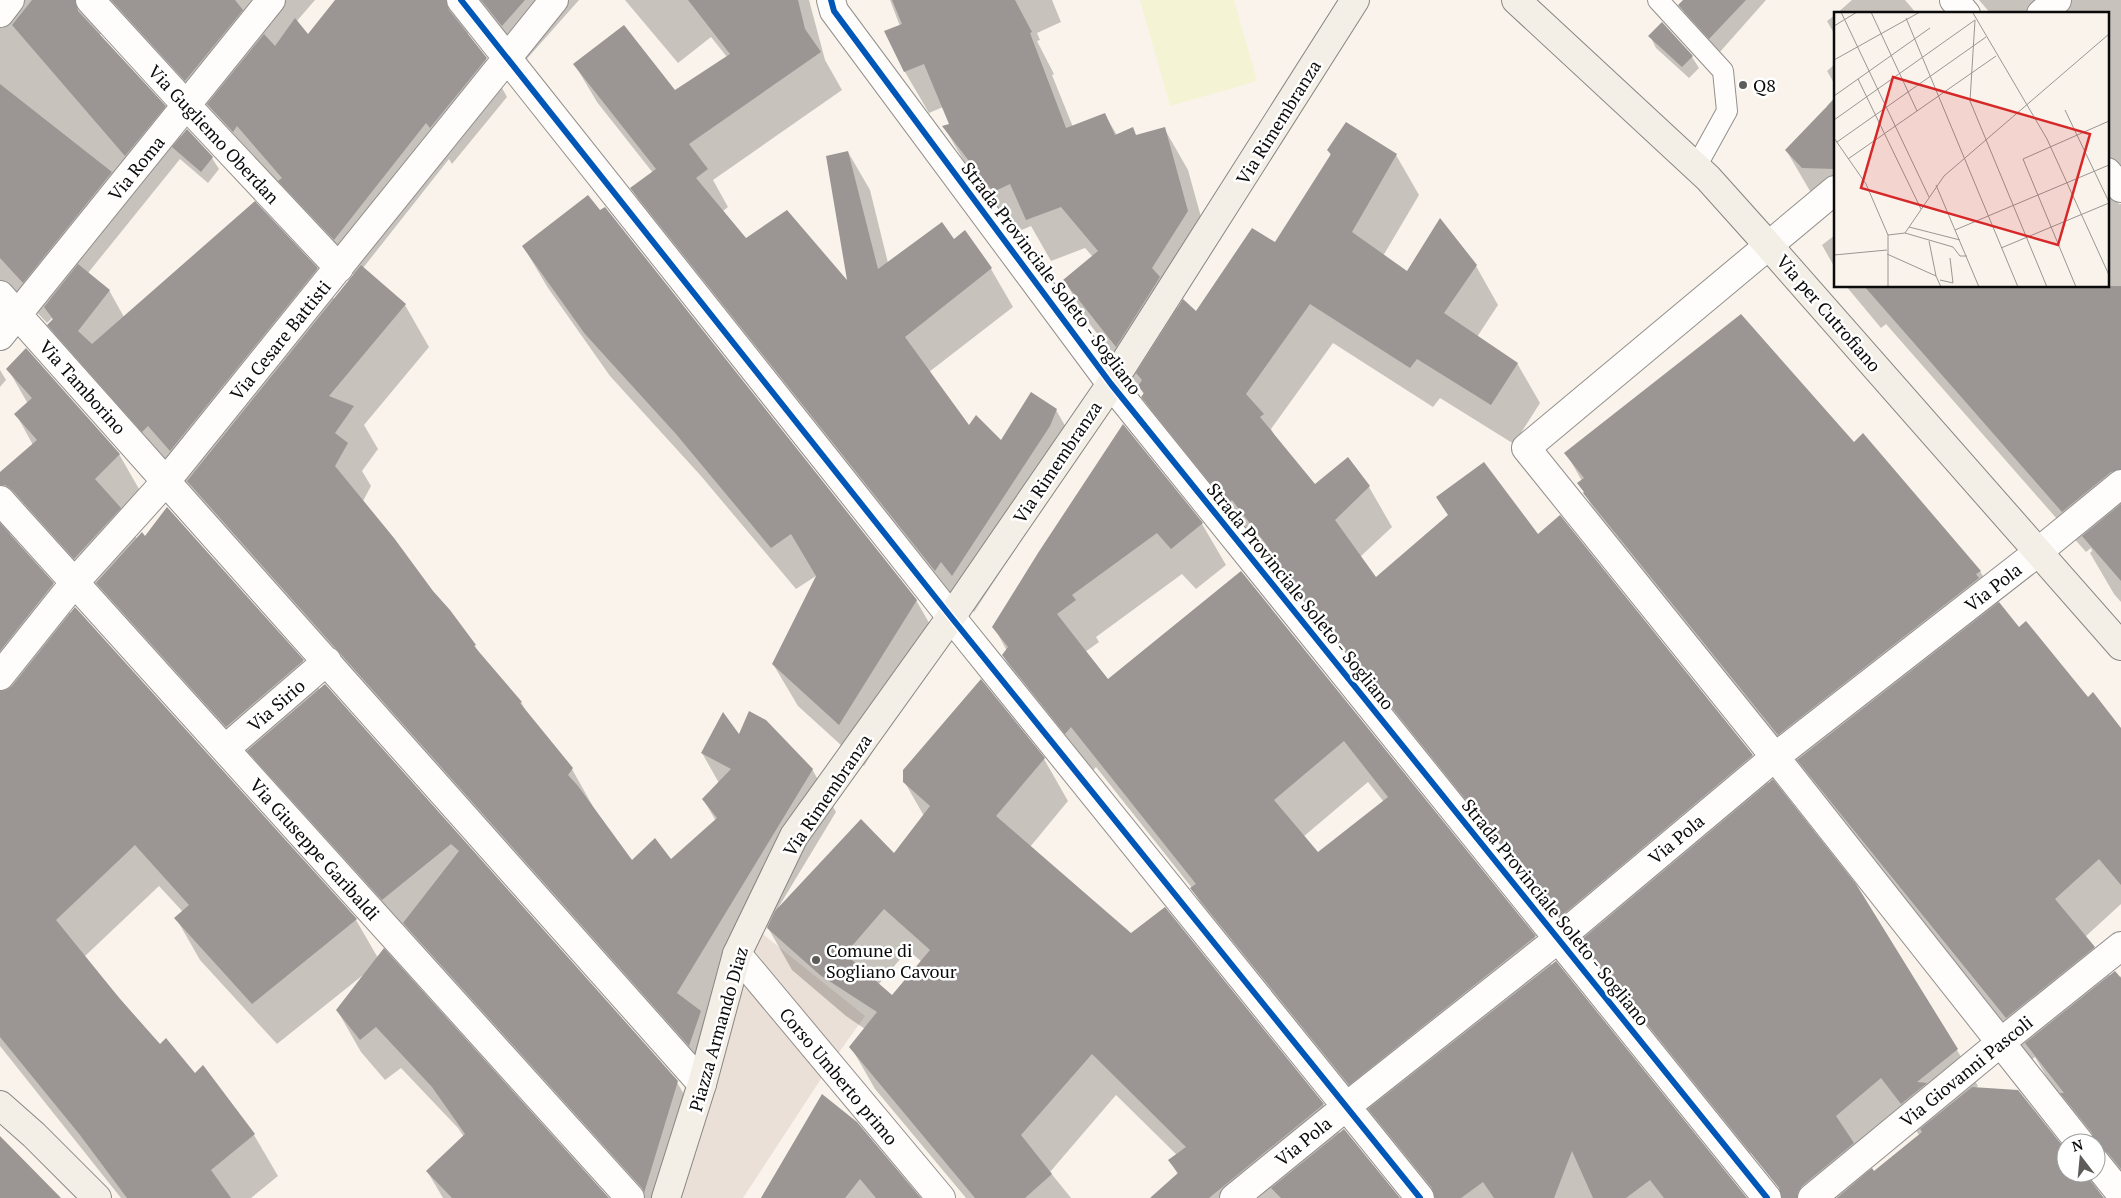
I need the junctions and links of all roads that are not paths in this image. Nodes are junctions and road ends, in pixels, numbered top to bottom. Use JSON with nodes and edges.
{"nodes":[{"id":1,"x":10,"y":0,"type":"edge"},
{"id":2,"x":90,"y":0,"type":"edge"},
{"id":3,"x":272,"y":0,"type":"edge"},
{"id":4,"x":461,"y":0,"type":"edge"},
{"id":5,"x":554,"y":0,"type":"edge"},
{"id":6,"x":831,"y":0,"type":"edge"},
{"id":7,"x":1355,"y":0,"type":"edge"},
{"id":8,"x":1658,"y":0,"type":"edge"},
{"id":9,"x":1954,"y":0,"type":"edge"},
{"id":10,"x":2057,"y":0,"type":"edge"},
{"id":11,"x":1519,"y":1,"type":"edge"},
{"id":12,"x":1964,"y":12,"type":"edge"},
{"id":13,"x":2043,"y":12,"type":"edge"},
{"id":14,"x":0,"y":13,"type":"edge"},
{"id":15,"x":508,"y":60,"type":"junction"},
{"id":16,"x":186,"y":106,"type":"junction"},
{"id":17,"x":1696,"y":167,"type":"junction"},
{"id":18,"x":2108,"y":173,"type":"edge"},
{"id":19,"x":2121,"y":188,"type":"edge"},
{"id":20,"x":1834,"y":191,"type":"edge"},
{"id":21,"x":1769,"y":246,"type":"junction"},
{"id":22,"x":339,"y":268,"type":"junction"},
{"id":23,"x":9,"y":304,"type":"edge"},
{"id":24,"x":0,"y":336,"type":"edge"},
{"id":25,"x":1111,"y":384,"type":"junction"},
{"id":26,"x":166,"y":480,"type":"junction"},
{"id":27,"x":2121,"y":484,"type":"edge"},
{"id":28,"x":0,"y":500,"type":"edge"},
{"id":29,"x":2038,"y":552,"type":"junction"},
{"id":30,"x":75,"y":582,"type":"junction"},
{"id":31,"x":952,"y":617,"type":"junction"},
{"id":32,"x":2121,"y":646,"type":"edge"},
{"id":33,"x":327,"y":661,"type":"junction"},
{"id":34,"x":0,"y":676,"type":"edge"},
{"id":35,"x":225,"y":749,"type":"junction"},
{"id":36,"x":1775,"y":757,"type":"junction"},
{"id":37,"x":780,"y":865,"type":"joint"},
{"id":38,"x":1558,"y":938,"type":"junction"},
{"id":39,"x":2121,"y":946,"type":"edge"},
{"id":40,"x":737,"y":954,"type":"junction"},
{"id":41,"x":2000,"y":1043,"type":"junction"},
{"id":42,"x":702,"y":1084,"type":"junction"},
{"id":43,"x":0,"y":1105,"type":"edge"},
{"id":44,"x":1347,"y":1106,"type":"junction"},
{"id":45,"x":2072,"y":1133,"type":"edge"},
{"id":46,"x":2106,"y":1175,"type":"edge"},
{"id":47,"x":2121,"y":1194,"type":"edge"},
{"id":48,"x":97,"y":1198,"type":"edge"},
{"id":49,"x":630,"y":1198,"type":"edge"},
{"id":50,"x":666,"y":1198,"type":"edge"},
{"id":51,"x":940,"y":1198,"type":"edge"},
{"id":52,"x":1234,"y":1198,"type":"edge"},
{"id":53,"x":1420,"y":1198,"type":"edge"},
{"id":54,"x":1768,"y":1198,"type":"edge"},
{"id":55,"x":1812,"y":1198,"type":"edge"}],
"edges":[{"from":1,"to":14,"type":"street"},
{"from":2,"to":16,"type":"street","name":"Via Gugliemo Oberdan"},
{"from":3,"to":16,"type":"street","name":"Via Roma"},
{"from":4,"to":15,"type":"street"},
{"from":5,"to":15,"type":"street","name":"Via Cesare Battisti"},
{"from":6,"to":25,"type":"street","name":"Strada Provinciale Soleto - Sogliano"},
{"from":7,"to":25,"type":"street","name":"Via Rimembranza"},
{"from":8,"to":17,"type":"lane"},
{"from":9,"to":12,"type":"street"},
{"from":10,"to":13,"type":"street"},
{"from":11,"to":17,"type":"street","name":"Via per Cutrofiano"},
{"from":15,"to":22,"type":"street","name":"Via Cesare Battisti"},
{"from":15,"to":31,"type":"street"},
{"from":16,"to":22,"type":"street","name":"Via Gugliemo Oberdan"},
{"from":16,"to":23,"type":"street","name":"Via Roma"},
{"from":17,"to":21,"type":"street","name":"Via per Cutrofiano"},
{"from":18,"to":19,"type":"street"},
{"from":20,"to":21,"type":"street"},
{"from":21,"to":29,"type":"street","name":"Via per Cutrofiano"},
{"from":21,"to":36,"type":"street"},
{"from":22,"to":26,"type":"street","name":"Via Cesare Battisti"},
{"from":23,"to":24,"type":"street","name":"Via Roma"},
{"from":23,"to":26,"type":"street","name":"Via Tamborino"},
{"from":25,"to":31,"type":"street","name":"Via Rimembranza"},
{"from":25,"to":38,"type":"street","name":"Strada Provinciale Soleto - Sogliano"},
{"from":26,"to":30,"type":"street","name":"Via Cesare Battisti"},
{"from":26,"to":33,"type":"street","name":"Via Tamborino"},
{"from":27,"to":29,"type":"street","name":"Via Pola"},
{"from":28,"to":30,"type":"street","name":"Via Giuseppe Garibaldi"},
{"from":29,"to":32,"type":"street","name":"Via per Cutrofiano"},
{"from":29,"to":36,"type":"street","name":"Via Pola"},
{"from":30,"to":34,"type":"street","name":"Via Cesare Battisti"},
{"from":30,"to":35,"type":"street","name":"Via Giuseppe Garibaldi"},
{"from":31,"to":37,"type":"street","name":"Via Rimembranza"},
{"from":31,"to":44,"type":"street"},
{"from":33,"to":35,"type":"street","name":"Via Sirio"},
{"from":33,"to":42,"type":"street","name":"Via Tamborino"},
{"from":35,"to":49,"type":"street","name":"Via Giuseppe Garibaldi"},
{"from":36,"to":38,"type":"street","name":"Via Pola"},
{"from":36,"to":41,"type":"street"},
{"from":37,"to":40,"type":"street","name":"Piazza Armando Diaz"},
{"from":38,"to":44,"type":"street","name":"Via Pola"},
{"from":38,"to":54,"type":"street","name":"Strada Provinciale Soleto - Sogliano"},
{"from":39,"to":41,"type":"street","name":"Via Giovanni Pascoli"},
{"from":40,"to":42,"type":"street","name":"Piazza Armando Diaz"},
{"from":40,"to":51,"type":"street","name":"Corso Umberto primo"},
{"from":41,"to":45,"type":"street"},
{"from":41,"to":55,"type":"street","name":"Via Giovanni Pascoli"},
{"from":42,"to":50,"type":"street","name":"Piazza Armando Diaz"},
{"from":43,"to":48,"type":"street"},
{"from":44,"to":52,"type":"street","name":"Via Pola"},
{"from":44,"to":53,"type":"street"},
{"from":46,"to":47,"type":"street"}]}
